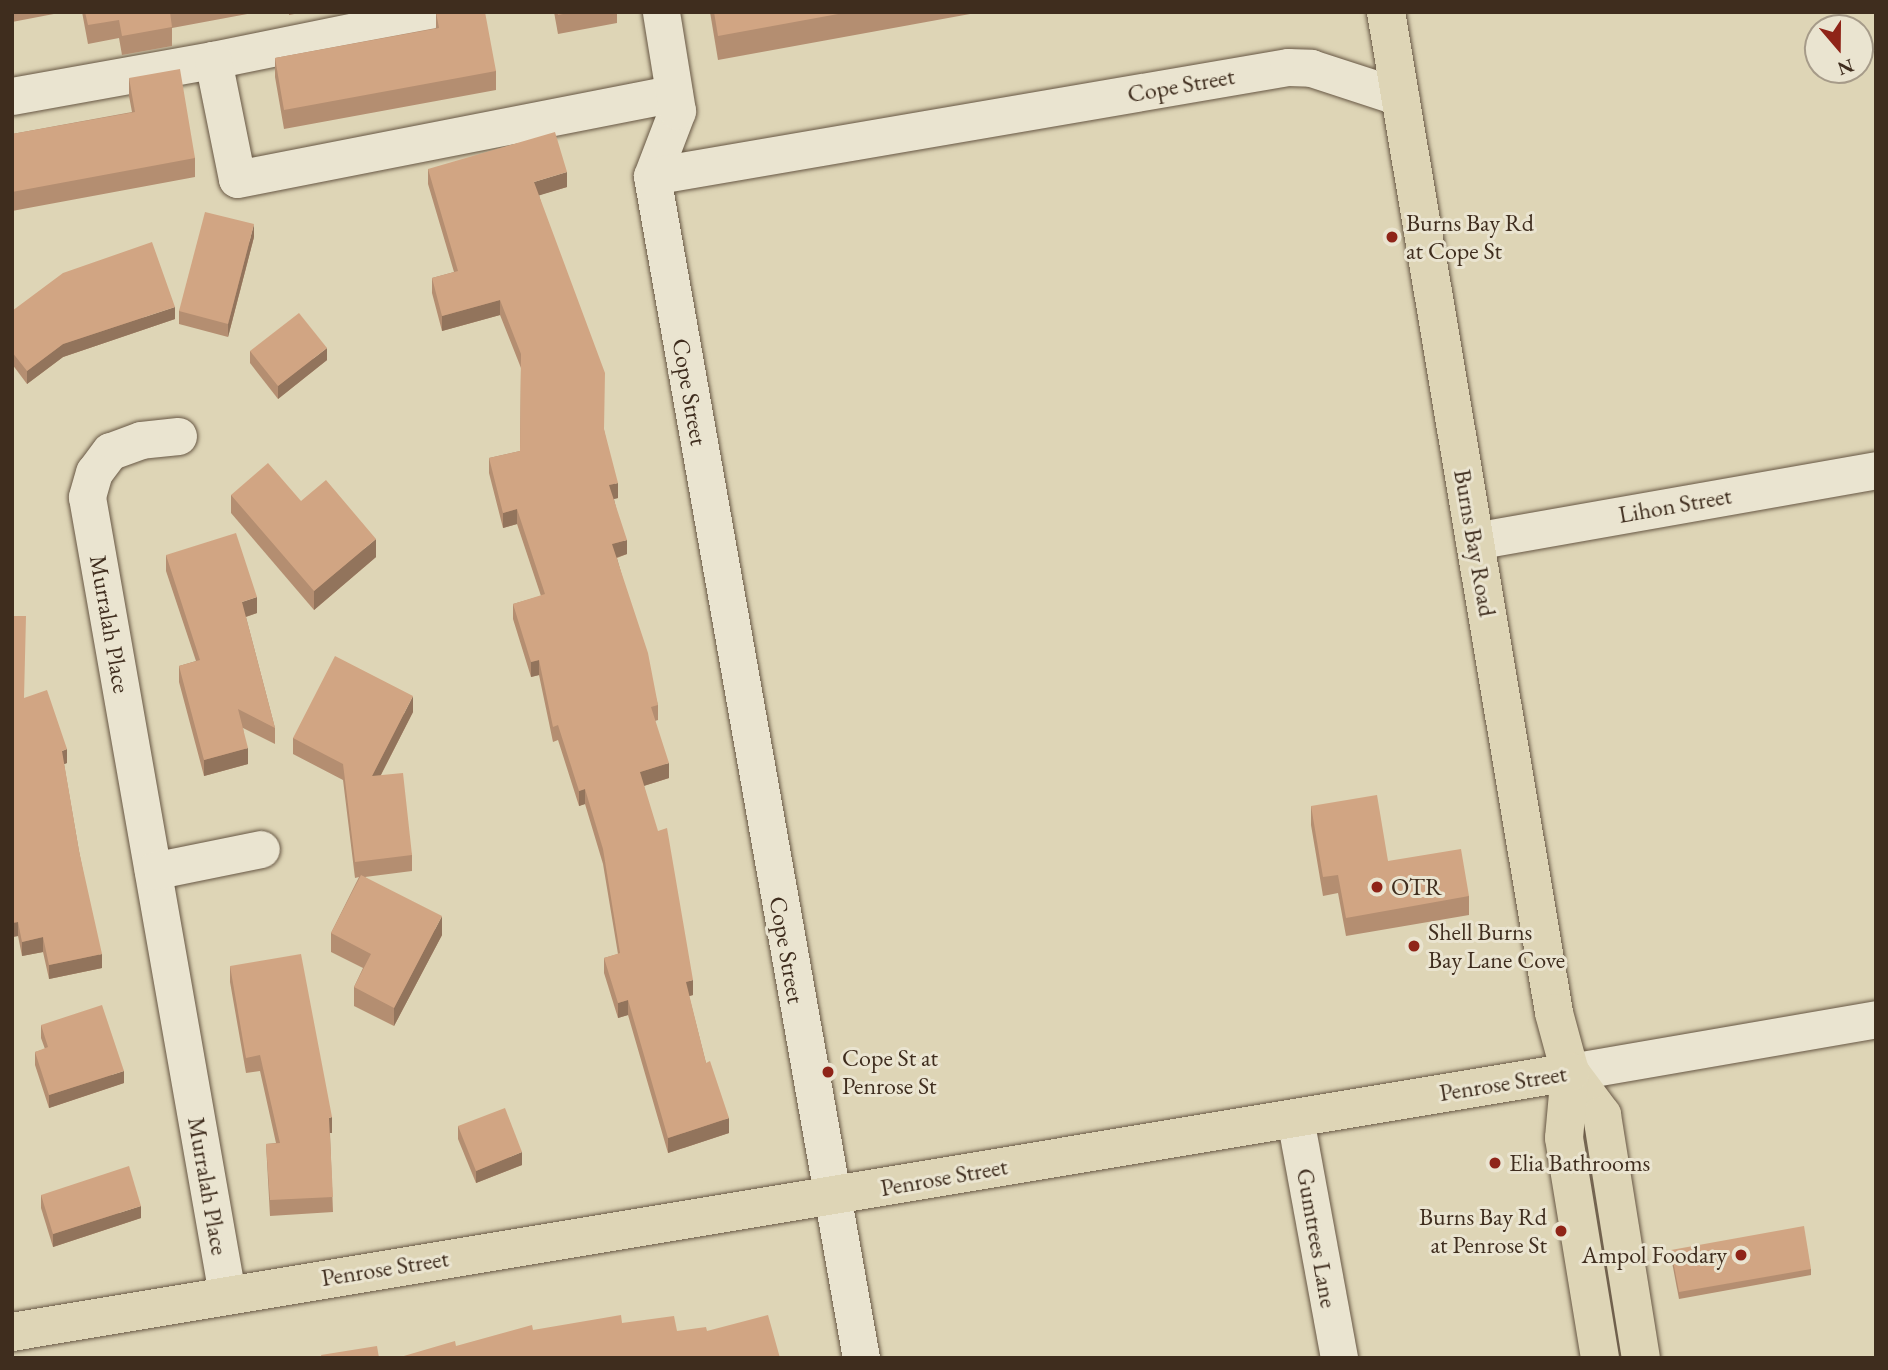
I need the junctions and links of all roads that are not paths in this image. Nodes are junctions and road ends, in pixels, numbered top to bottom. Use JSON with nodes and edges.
{"nodes":[{"id":1,"x":661,"y":12,"type":"edge"},
{"id":2,"x":1386,"y":12,"type":"edge"},
{"id":3,"x":420,"y":18,"type":"dead end"},
{"id":4,"x":213,"y":60,"type":"junction"},
{"id":5,"x":674,"y":93,"type":"junction"},
{"id":6,"x":12,"y":96,"type":"edge"},
{"id":7,"x":1400,"y":97,"type":"junction"},
{"id":8,"x":652,"y":176,"type":"junction"},
{"id":9,"x":178,"y":436,"type":"dead end"},
{"id":10,"x":1876,"y":470,"type":"edge"},
{"id":11,"x":1474,"y":541,"type":"junction"},
{"id":12,"x":261,"y":849,"type":"dead end"},
{"id":13,"x":153,"y":871,"type":"junction"},
{"id":14,"x":1876,"y":1019,"type":"edge"},
{"id":15,"x":1570,"y":1072,"type":"junction"},
{"id":16,"x":1295,"y":1118,"type":"junction"},
{"id":17,"x":831,"y":1196,"type":"junction"},
{"id":18,"x":227,"y":1294,"type":"junction"},
{"id":19,"x":12,"y":1332,"type":"edge"},
{"id":20,"x":861,"y":1358,"type":"edge"},
{"id":21,"x":1339,"y":1358,"type":"edge"},
{"id":22,"x":1600,"y":1358,"type":"edge"},
{"id":23,"x":1641,"y":1358,"type":"edge"}],
"edges":[{"from":1,"to":5,"type":"street"},
{"from":2,"to":7,"type":"main road","name":"Burns Bay Road"},
{"from":3,"to":4,"type":"street"},
{"from":4,"to":5,"type":"street"},
{"from":4,"to":6,"type":"street"},
{"from":5,"to":8,"type":"street"},
{"from":7,"to":8,"type":"street","name":"Cope Street"},
{"from":7,"to":11,"type":"main road","name":"Burns Bay Road"},
{"from":8,"to":17,"type":"street","name":"Cope Street"},
{"from":9,"to":13,"type":"street","name":"Murralah Place"},
{"from":10,"to":11,"type":"street","name":"Lihon Street"},
{"from":11,"to":15,"type":"main road","name":"Burns Bay Road"},
{"from":12,"to":13,"type":"street"},
{"from":13,"to":18,"type":"street","name":"Murralah Place"},
{"from":14,"to":15,"type":"street","name":"Penrose Street"},
{"from":15,"to":16,"type":"main road","name":"Penrose Street"},
{"from":15,"to":22,"type":"main road","name":"Burns Bay Road"},
{"from":15,"to":23,"type":"main road","name":"Burns Bay Road"},
{"from":16,"to":17,"type":"main road","name":"Penrose Street"},
{"from":16,"to":21,"type":"street","name":"Gumtrees Lane"},
{"from":17,"to":18,"type":"main road","name":"Penrose Street"},
{"from":17,"to":20,"type":"street","name":"Cope Street"},
{"from":18,"to":19,"type":"main road","name":"Penrose Street"}]}
